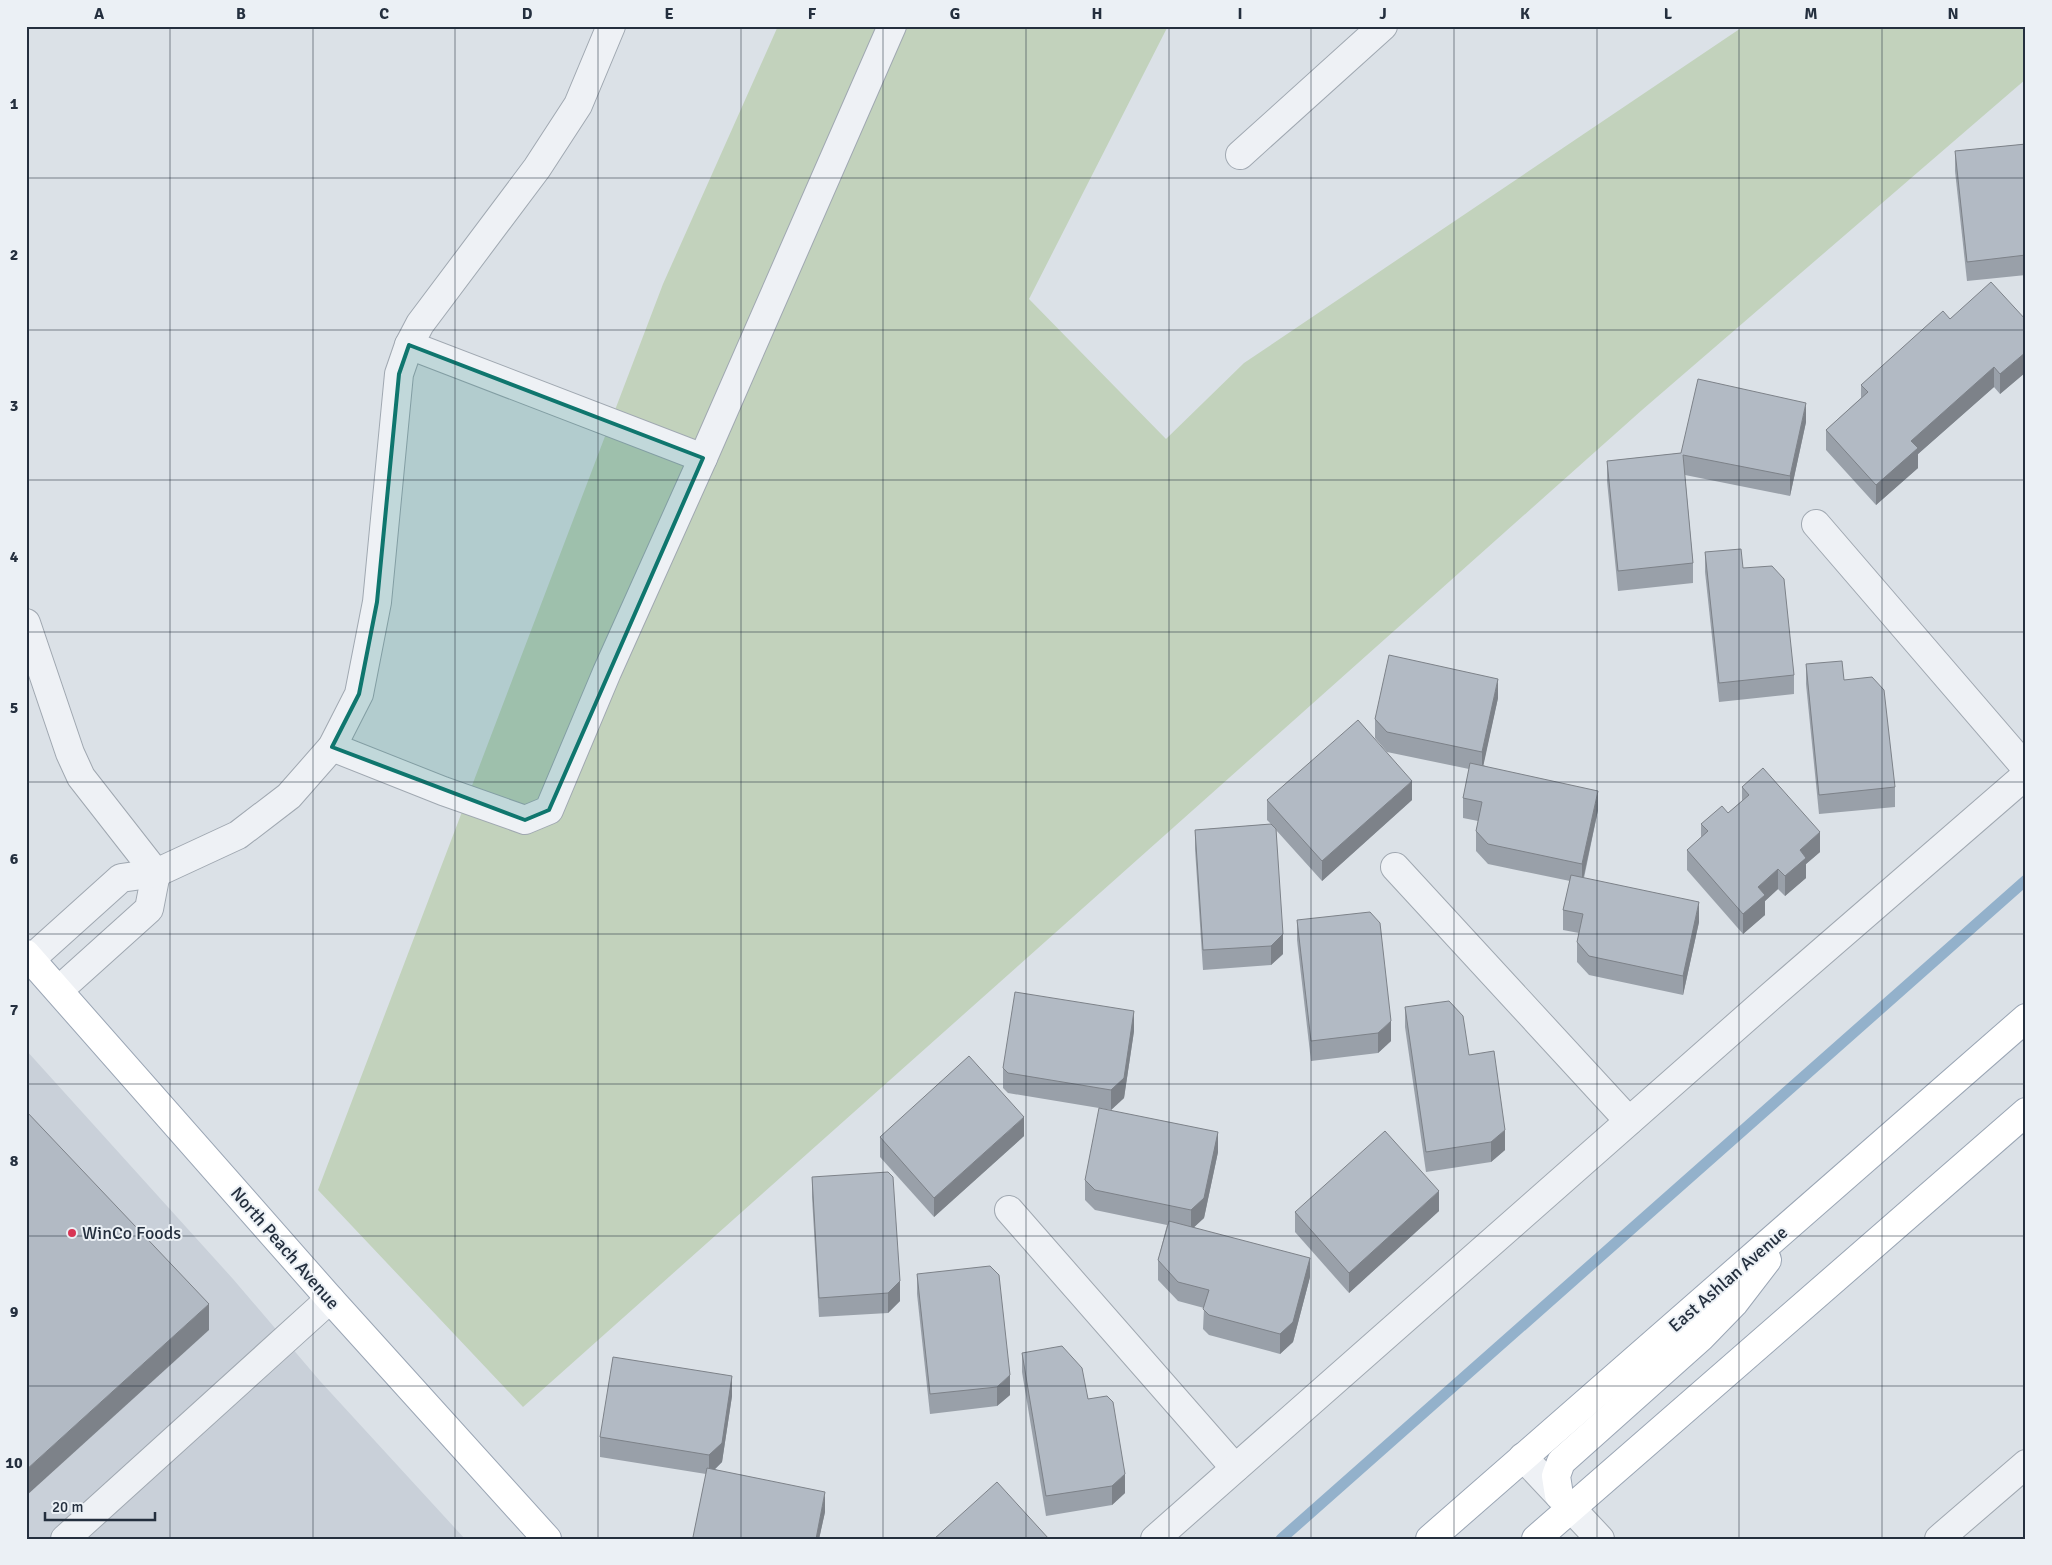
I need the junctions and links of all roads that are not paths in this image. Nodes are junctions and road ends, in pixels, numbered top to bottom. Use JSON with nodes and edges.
{"nodes":[{"id":1,"x":611,"y":26,"type":"edge"},
{"id":2,"x":892,"y":26,"type":"edge"},
{"id":3,"x":1383,"y":26,"type":"edge"},
{"id":4,"x":1240,"y":155,"type":"dead end"},
{"id":5,"x":409,"y":345,"type":"junction"},
{"id":6,"x":703,"y":458,"type":"junction"},
{"id":7,"x":1816,"y":524,"type":"dead end"},
{"id":8,"x":26,"y":623,"type":"edge"},
{"id":9,"x":332,"y":747,"type":"junction"},
{"id":10,"x":2026,"y":768,"type":"edge"},
{"id":11,"x":2026,"y":775,"type":"edge"},
{"id":12,"x":1395,"y":867,"type":"dead end"},
{"id":13,"x":156,"y":873,"type":"junction"},
{"id":14,"x":28,"y":956,"type":"edge"},
{"id":15,"x":59,"y":990,"type":"junction"},
{"id":16,"x":2026,"y":1018,"type":"edge"},
{"id":17,"x":2026,"y":1112,"type":"edge"},
{"id":18,"x":1629,"y":1121,"type":"junction"},
{"id":19,"x":1010,"y":1210,"type":"dead end"},
{"id":20,"x":1807,"y":1210,"type":"junction"},
{"id":21,"x":330,"y":1299,"type":"junction"},
{"id":22,"x":1523,"y":1457,"type":"junction"},
{"id":23,"x":2026,"y":1464,"type":"edge"},
{"id":24,"x":1235,"y":1468,"type":"junction"},
{"id":25,"x":1565,"y":1502,"type":"junction"},
{"id":26,"x":65,"y":1539,"type":"edge"},
{"id":27,"x":547,"y":1539,"type":"edge"},
{"id":28,"x":1155,"y":1539,"type":"edge"},
{"id":29,"x":1430,"y":1539,"type":"edge"},
{"id":30,"x":1536,"y":1539,"type":"edge"},
{"id":31,"x":1600,"y":1539,"type":"edge"},
{"id":32,"x":1940,"y":1539,"type":"edge"}],
"edges":[{"from":1,"to":5,"type":"street"},
{"from":2,"to":6,"type":"street"},
{"from":3,"to":4,"type":"street"},
{"from":5,"to":6,"type":"street"},
{"from":5,"to":9,"type":"street"},
{"from":6,"to":9,"type":"street"},
{"from":7,"to":10,"type":"street"},
{"from":8,"to":13,"type":"street"},
{"from":9,"to":13,"type":"street"},
{"from":11,"to":18,"type":"street"},
{"from":12,"to":18,"type":"street"},
{"from":13,"to":14,"type":"street"},
{"from":13,"to":15,"type":"street"},
{"from":14,"to":15,"type":"main road","name":"North Peach Avenue"},
{"from":15,"to":21,"type":"main road","name":"North Peach Avenue"},
{"from":16,"to":20,"type":"main road","name":"East Ashlan Avenue"},
{"from":17,"to":25,"type":"main road"},
{"from":18,"to":24,"type":"street"},
{"from":19,"to":24,"type":"street"},
{"from":20,"to":22,"type":"main road","name":"East Ashlan Avenue"},
{"from":20,"to":25,"type":"main road"},
{"from":21,"to":26,"type":"street"},
{"from":21,"to":27,"type":"main road","name":"North Peach Avenue"},
{"from":22,"to":25,"type":"street"},
{"from":22,"to":29,"type":"main road","name":"East Ashlan Avenue"},
{"from":23,"to":32,"type":"street"},
{"from":24,"to":28,"type":"street"},
{"from":25,"to":30,"type":"main road"},
{"from":25,"to":31,"type":"street"}]}
